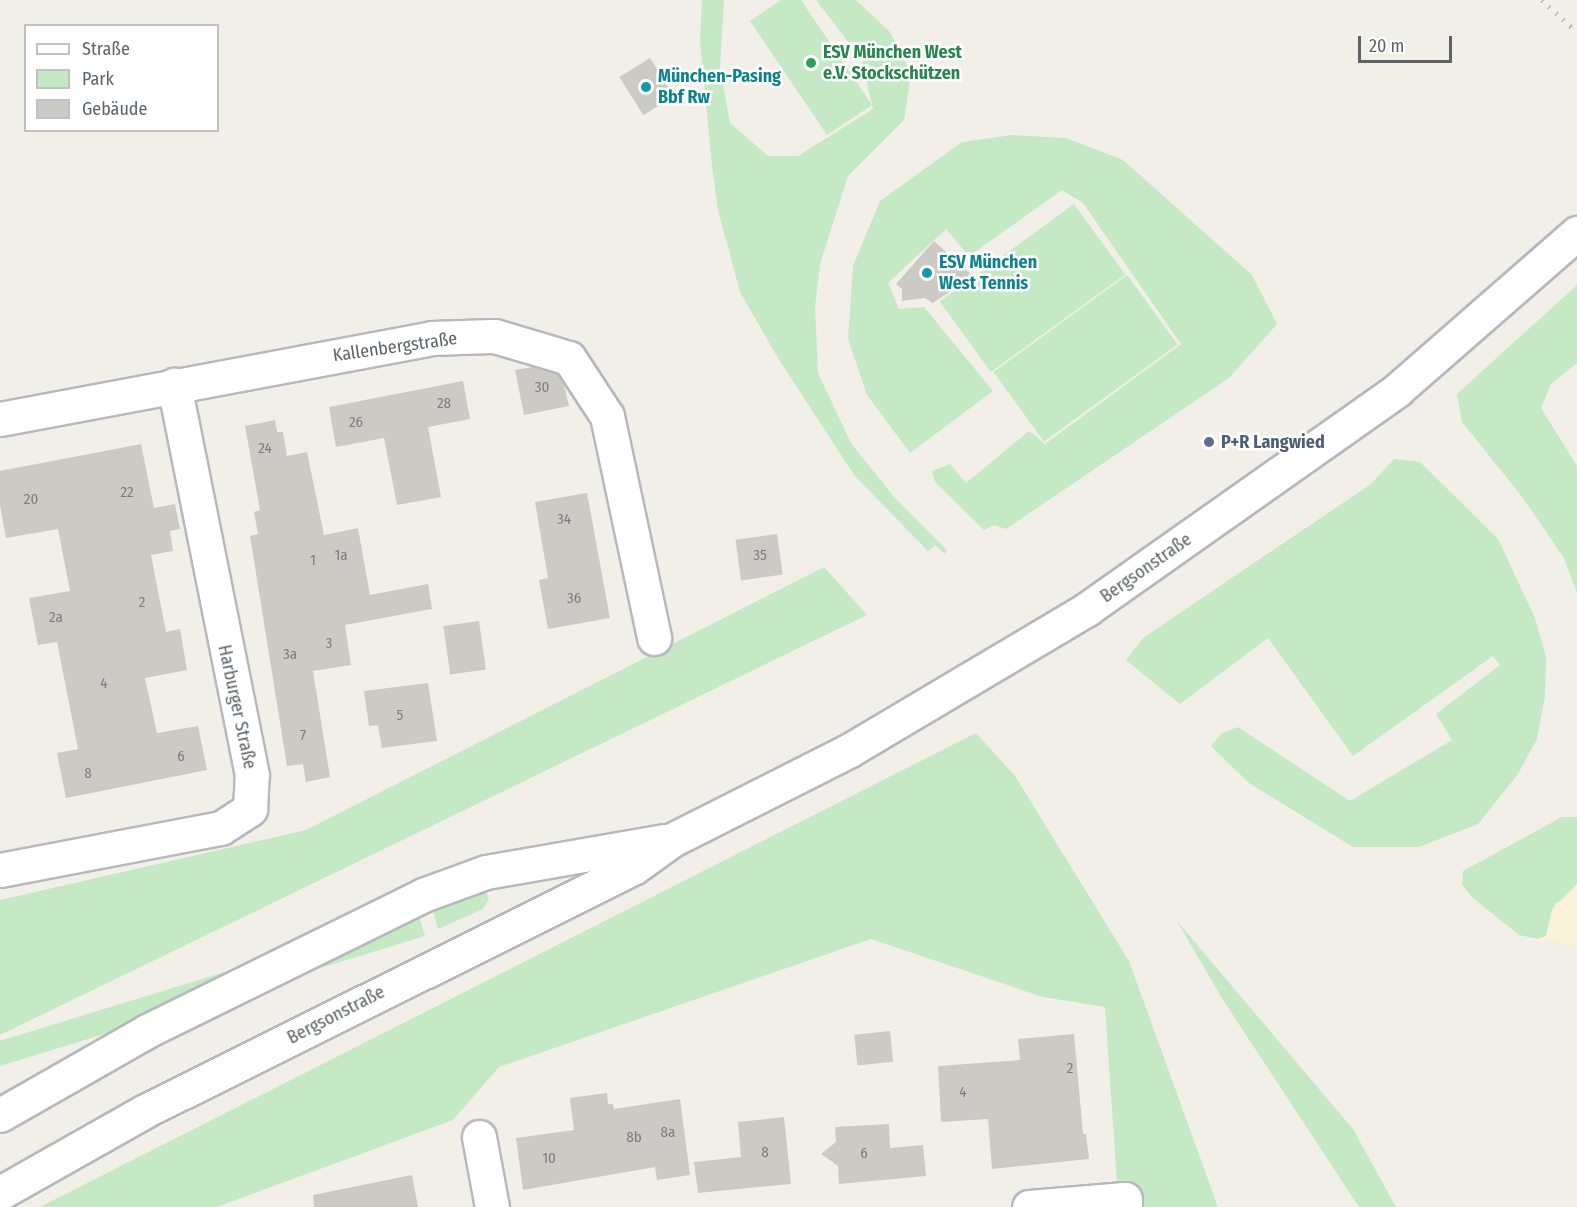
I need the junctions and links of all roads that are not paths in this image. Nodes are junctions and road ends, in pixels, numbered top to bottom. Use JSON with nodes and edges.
{"nodes":[{"id":1,"x":1577,"y":233,"type":"edge"},
{"id":2,"x":174,"y":386,"type":"junction"},
{"id":3,"x":0,"y":419,"type":"edge"},
{"id":4,"x":654,"y":639,"type":"dead end"},
{"id":5,"x":672,"y":840,"type":"junction"},
{"id":6,"x":0,"y":870,"type":"edge"},
{"id":7,"x":0,"y":1115,"type":"edge"},
{"id":8,"x":479,"y":1137,"type":"dead end"},
{"id":9,"x":0,"y":1193,"type":"edge"},
{"id":10,"x":492,"y":1207,"type":"edge"},
{"id":11,"x":1029,"y":1207,"type":"edge"},
{"id":12,"x":1125,"y":1207,"type":"edge"}],
"edges":[{"from":1,"to":5,"type":"street","name":"Bergsonstraße"},
{"from":2,"to":3,"type":"street","name":"Kallenbergstraße"},
{"from":2,"to":4,"type":"street","name":"Kallenbergstraße"},
{"from":2,"to":6,"type":"street","name":"Harburger Straße"},
{"from":5,"to":7,"type":"street","name":"Bergsonstraße"},
{"from":5,"to":9,"type":"street","name":"Bergsonstraße"},
{"from":8,"to":10,"type":"street"},
{"from":11,"to":12,"type":"street"}]}
